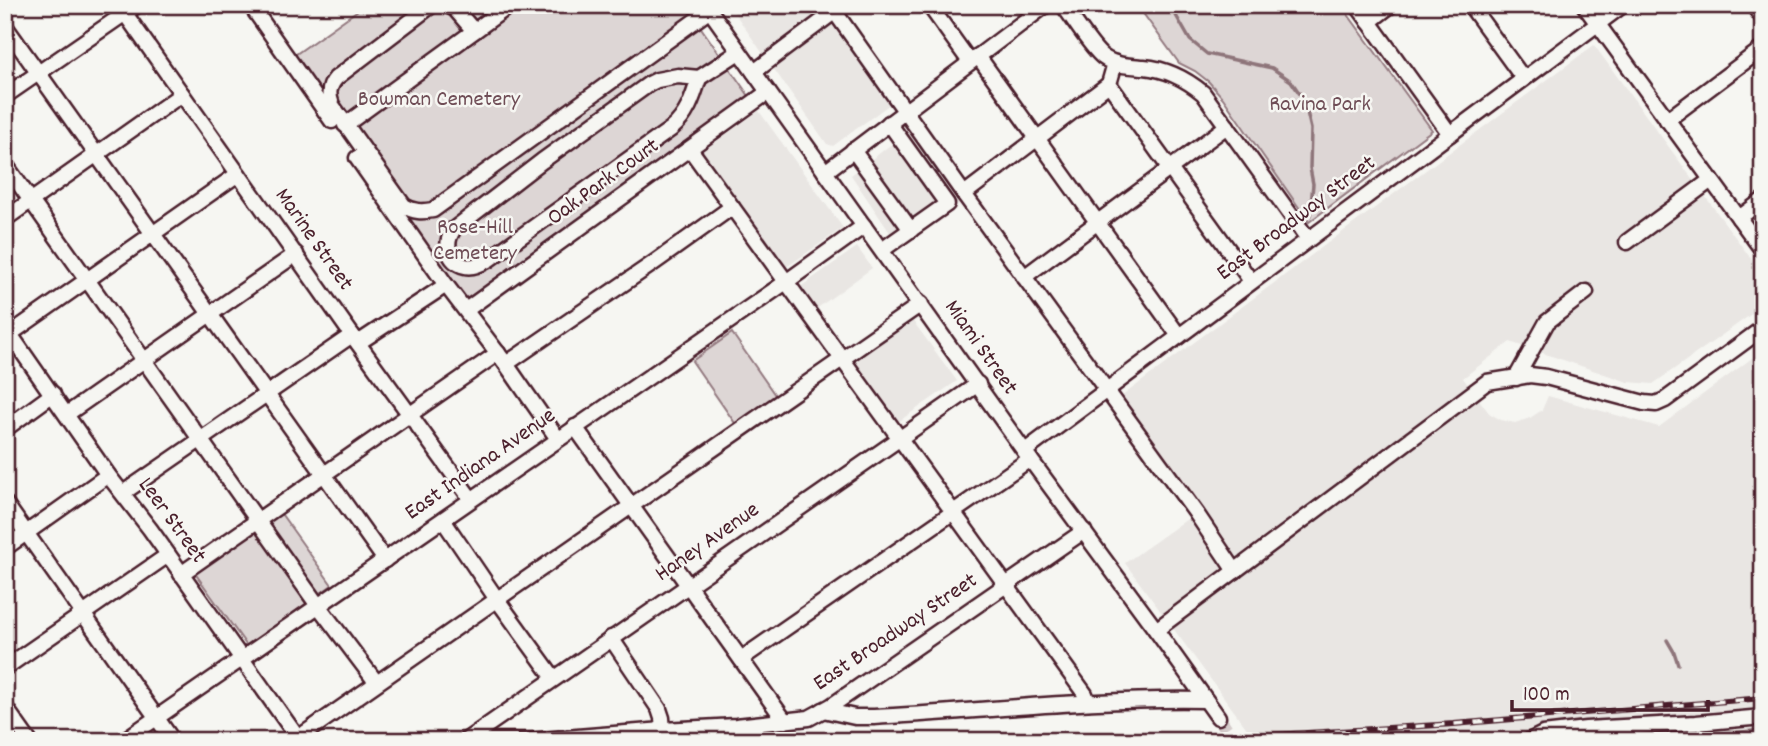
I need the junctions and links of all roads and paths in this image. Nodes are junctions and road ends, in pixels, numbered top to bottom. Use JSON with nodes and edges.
{"nodes":[{"id":1,"x":254,"y":5,"type":"edge"},
{"id":2,"x":447,"y":5,"type":"edge"},
{"id":3,"x":510,"y":5,"type":"edge"},
{"id":4,"x":929,"y":5,"type":"edge"},
{"id":5,"x":1063,"y":5,"type":"edge"},
{"id":6,"x":1357,"y":5,"type":"edge"},
{"id":7,"x":1391,"y":5,"type":"edge"},
{"id":8,"x":1470,"y":5,"type":"edge"},
{"id":9,"x":1584,"y":5,"type":"edge"},
{"id":10,"x":1623,"y":5,"type":"edge"},
{"id":11,"x":1753,"y":5,"type":"edge"},
{"id":12,"x":1043,"y":6,"type":"edge"},
{"id":13,"x":432,"y":7,"type":"edge"},
{"id":14,"x":836,"y":7,"type":"edge"},
{"id":15,"x":127,"y":8,"type":"edge"},
{"id":16,"x":708,"y":8,"type":"edge"},
{"id":17,"x":459,"y":10,"type":"edge"},
{"id":18,"x":1763,"y":18,"type":"edge"},
{"id":19,"x":1368,"y":22,"type":"junction"},
{"id":20,"x":1597,"y":24,"type":"junction"},
{"id":21,"x":5,"y":26,"type":"edge"},
{"id":22,"x":474,"y":31,"type":"junction"},
{"id":23,"x":1763,"y":48,"type":"edge"},
{"id":24,"x":739,"y":52,"type":"junction"},
{"id":25,"x":974,"y":59,"type":"junction"},
{"id":26,"x":1115,"y":63,"type":"junction"},
{"id":27,"x":754,"y":72,"type":"junction"},
{"id":28,"x":38,"y":73,"type":"junction"},
{"id":29,"x":699,"y":78,"type":"junction"},
{"id":30,"x":1523,"y":78,"type":"junction"},
{"id":31,"x":1109,"y":84,"type":"junction"},
{"id":32,"x":768,"y":92,"type":"junction"},
{"id":33,"x":181,"y":94,"type":"junction"},
{"id":34,"x":5,"y":96,"type":"edge"},
{"id":35,"x":905,"y":111,"type":"junction"},
{"id":36,"x":1667,"y":120,"type":"junction"},
{"id":37,"x":889,"y":123,"type":"junction"},
{"id":38,"x":345,"y":125,"type":"junction"},
{"id":39,"x":1227,"y":126,"type":"junction"},
{"id":40,"x":1450,"y":134,"type":"junction"},
{"id":41,"x":1038,"y":139,"type":"junction"},
{"id":42,"x":690,"y":149,"type":"junction"},
{"id":43,"x":853,"y":150,"type":"junction"},
{"id":44,"x":96,"y":155,"type":"junction"},
{"id":45,"x":5,"y":164,"type":"edge"},
{"id":46,"x":1170,"y":168,"type":"junction"},
{"id":47,"x":825,"y":172,"type":"junction"},
{"id":48,"x":238,"y":174,"type":"junction"},
{"id":49,"x":1711,"y":180,"type":"junction"},
{"id":50,"x":964,"y":194,"type":"junction"},
{"id":51,"x":31,"y":200,"type":"junction"},
{"id":52,"x":1763,"y":200,"type":"edge"},
{"id":53,"x":732,"y":207,"type":"junction"},
{"id":54,"x":1739,"y":218,"type":"junction"},
{"id":55,"x":5,"y":219,"type":"edge"},
{"id":56,"x":1098,"y":222,"type":"junction"},
{"id":57,"x":864,"y":226,"type":"junction"},
{"id":58,"x":911,"y":230,"type":"junction"},
{"id":59,"x":153,"y":234,"type":"junction"},
{"id":60,"x":1308,"y":239,"type":"junction"},
{"id":61,"x":1627,"y":242,"type":"dead end"},
{"id":62,"x":882,"y":250,"type":"junction"},
{"id":63,"x":1763,"y":251,"type":"edge"},
{"id":64,"x":296,"y":254,"type":"junction"},
{"id":65,"x":1024,"y":277,"type":"junction"},
{"id":66,"x":87,"y":280,"type":"junction"},
{"id":67,"x":1251,"y":281,"type":"junction"},
{"id":68,"x":786,"y":282,"type":"junction"},
{"id":69,"x":446,"y":285,"type":"junction"},
{"id":70,"x":1586,"y":292,"type":"dead end"},
{"id":71,"x":921,"y":304,"type":"junction"},
{"id":72,"x":466,"y":310,"type":"junction"},
{"id":73,"x":210,"y":315,"type":"junction"},
{"id":74,"x":1763,"y":328,"type":"edge"},
{"id":75,"x":8,"y":330,"type":"edge"},
{"id":76,"x":1178,"y":336,"type":"junction"},
{"id":77,"x":355,"y":339,"type":"junction"},
{"id":78,"x":843,"y":358,"type":"junction"},
{"id":79,"x":502,"y":359,"type":"junction"},
{"id":80,"x":144,"y":361,"type":"junction"},
{"id":81,"x":1516,"y":378,"type":"junction"},
{"id":82,"x":978,"y":384,"type":"junction"},
{"id":83,"x":1107,"y":390,"type":"junction"},
{"id":84,"x":53,"y":394,"type":"junction"},
{"id":85,"x":266,"y":394,"type":"junction"},
{"id":86,"x":67,"y":414,"type":"junction"},
{"id":87,"x":410,"y":415,"type":"junction"},
{"id":88,"x":575,"y":427,"type":"junction"},
{"id":89,"x":5,"y":429,"type":"edge"},
{"id":90,"x":901,"y":438,"type":"junction"},
{"id":91,"x":201,"y":439,"type":"junction"},
{"id":92,"x":558,"y":439,"type":"junction"},
{"id":93,"x":1027,"y":455,"type":"junction"},
{"id":94,"x":108,"y":475,"type":"junction"},
{"id":95,"x":324,"y":475,"type":"junction"},
{"id":96,"x":123,"y":493,"type":"junction"},
{"id":97,"x":471,"y":499,"type":"junction"},
{"id":98,"x":5,"y":503,"type":"edge"},
{"id":99,"x":631,"y":506,"type":"junction"},
{"id":100,"x":954,"y":511,"type":"junction"},
{"id":101,"x":443,"y":520,"type":"junction"},
{"id":102,"x":258,"y":521,"type":"junction"},
{"id":103,"x":1084,"y":531,"type":"junction"},
{"id":104,"x":26,"y":533,"type":"junction"},
{"id":105,"x":5,"y":548,"type":"edge"},
{"id":106,"x":168,"y":555,"type":"junction"},
{"id":107,"x":384,"y":560,"type":"junction"},
{"id":108,"x":1235,"y":571,"type":"junction"},
{"id":109,"x":181,"y":574,"type":"junction"},
{"id":110,"x":688,"y":585,"type":"junction"},
{"id":111,"x":1006,"y":585,"type":"junction"},
{"id":112,"x":496,"y":598,"type":"junction"},
{"id":113,"x":318,"y":605,"type":"junction"},
{"id":114,"x":83,"y":614,"type":"junction"},
{"id":115,"x":1156,"y":630,"type":"junction"},
{"id":116,"x":611,"y":638,"type":"junction"},
{"id":117,"x":242,"y":658,"type":"junction"},
{"id":118,"x":741,"y":659,"type":"junction"},
{"id":119,"x":5,"y":668,"type":"edge"},
{"id":120,"x":554,"y":678,"type":"junction"},
{"id":121,"x":376,"y":682,"type":"junction"},
{"id":122,"x":1205,"y":700,"type":"junction"},
{"id":123,"x":1088,"y":702,"type":"junction"},
{"id":124,"x":5,"y":707,"type":"edge"},
{"id":125,"x":823,"y":710,"type":"junction"},
{"id":126,"x":1217,"y":717,"type":"tunnel mouth"},
{"id":127,"x":1763,"y":717,"type":"edge"},
{"id":128,"x":156,"y":718,"type":"junction"},
{"id":129,"x":785,"y":721,"type":"junction"},
{"id":130,"x":663,"y":730,"type":"junction"},
{"id":131,"x":299,"y":739,"type":"edge"},
{"id":132,"x":29,"y":741,"type":"edge"},
{"id":133,"x":123,"y":741,"type":"edge"},
{"id":134,"x":173,"y":741,"type":"edge"},
{"id":135,"x":465,"y":741,"type":"edge"},
{"id":136,"x":1530,"y":741,"type":"edge"}],
"edges":[{"from":1,"to":69,"type":"street"},
{"from":2,"to":17,"type":"street"},
{"from":3,"to":22,"type":"street"},
{"from":4,"to":25,"type":"street"},
{"from":5,"to":26,"type":"street"},
{"from":6,"to":19,"type":"street"},
{"from":7,"to":19,"type":"street"},
{"from":8,"to":30,"type":"street"},
{"from":9,"to":20,"type":"street"},
{"from":10,"to":20,"type":"street","name":"East Broadway Street"},
{"from":11,"to":18,"type":"street"},
{"from":12,"to":25,"type":"street"},
{"from":13,"to":38,"type":"street"},
{"from":14,"to":27,"type":"street"},
{"from":14,"to":35,"type":"street"},
{"from":15,"to":28,"type":"street"},
{"from":15,"to":33,"type":"street","name":"Marine Street"},
{"from":16,"to":24,"type":"street","name":"Miami Street"},
{"from":16,"to":38,"type":"street"},
{"from":17,"to":22,"type":"street"},
{"from":19,"to":40,"type":"street"},
{"from":20,"to":30,"type":"street","name":"East Broadway Street"},
{"from":20,"to":36,"type":"street"},
{"from":21,"to":28,"type":"street"},
{"from":22,"to":38,"type":"street"},
{"from":23,"to":36,"type":"street"},
{"from":24,"to":27,"type":"street","name":"Miami Street"},
{"from":24,"to":29,"type":"street"},
{"from":25,"to":35,"type":"street"},
{"from":25,"to":41,"type":"street"},
{"from":26,"to":31,"type":"street"},
{"from":26,"to":39,"type":"street"},
{"from":27,"to":32,"type":"street","name":"Miami Street"},
{"from":28,"to":34,"type":"street"},
{"from":28,"to":44,"type":"street"},
{"from":29,"to":29,"type":"street"},
{"from":30,"to":40,"type":"street","name":"East Broadway Street"},
{"from":31,"to":41,"type":"street"},
{"from":31,"to":46,"type":"street"},
{"from":32,"to":42,"type":"street","name":"Oak Park Court"},
{"from":32,"to":47,"type":"street","name":"Miami Street"},
{"from":33,"to":44,"type":"street"},
{"from":33,"to":48,"type":"street","name":"Marine Street"},
{"from":35,"to":37,"type":"street"},
{"from":35,"to":50,"type":"street"},
{"from":36,"to":49,"type":"street"},
{"from":37,"to":43,"type":"street"},
{"from":37,"to":58,"type":"street"},
{"from":39,"to":46,"type":"street"},
{"from":39,"to":60,"type":"street"},
{"from":40,"to":60,"type":"street","name":"East Broadway Street"},
{"from":41,"to":50,"type":"street"},
{"from":41,"to":56,"type":"street"},
{"from":42,"to":53,"type":"street"},
{"from":42,"to":72,"type":"street","name":"Oak Park Court"},
{"from":43,"to":47,"type":"street"},
{"from":43,"to":58,"type":"street"},
{"from":44,"to":51,"type":"street"},
{"from":44,"to":59,"type":"street"},
{"from":45,"to":51,"type":"street"},
{"from":46,"to":56,"type":"street"},
{"from":46,"to":67,"type":"street"},
{"from":47,"to":57,"type":"street","name":"Miami Street"},
{"from":48,"to":59,"type":"street"},
{"from":48,"to":64,"type":"street","name":"Marine Street"},
{"from":49,"to":54,"type":"street"},
{"from":49,"to":61,"type":"street"},
{"from":50,"to":65,"type":"street"},
{"from":51,"to":55,"type":"street"},
{"from":51,"to":66,"type":"street"},
{"from":52,"to":54,"type":"street"},
{"from":53,"to":68,"type":"street"},
{"from":53,"to":79,"type":"street"},
{"from":54,"to":63,"type":"street"},
{"from":56,"to":65,"type":"street"},
{"from":56,"to":76,"type":"street"},
{"from":57,"to":62,"type":"street","name":"Miami Street"},
{"from":57,"to":68,"type":"street","name":"East Indiana Avenue"},
{"from":58,"to":62,"type":"street"},
{"from":59,"to":66,"type":"street"},
{"from":59,"to":73,"type":"street"},
{"from":60,"to":67,"type":"street","name":"East Broadway Street"},
{"from":62,"to":71,"type":"street","name":"Miami Street"},
{"from":64,"to":73,"type":"street"},
{"from":64,"to":77,"type":"street","name":"Marine Street"},
{"from":65,"to":83,"type":"street"},
{"from":66,"to":75,"type":"street"},
{"from":66,"to":80,"type":"street"},
{"from":67,"to":76,"type":"street","name":"East Broadway Street"},
{"from":68,"to":78,"type":"street"},
{"from":68,"to":88,"type":"street","name":"East Indiana Avenue"},
{"from":69,"to":72,"type":"street"},
{"from":69,"to":77,"type":"street"},
{"from":70,"to":81,"type":"street"},
{"from":71,"to":78,"type":"street"},
{"from":71,"to":82,"type":"street","name":"Miami Street"},
{"from":72,"to":79,"type":"street"},
{"from":73,"to":80,"type":"street"},
{"from":73,"to":85,"type":"street"},
{"from":74,"to":81,"type":"street"},
{"from":75,"to":84,"type":"street","name":"Leer Street"},
{"from":76,"to":83,"type":"street","name":"East Broadway Street"},
{"from":77,"to":85,"type":"street"},
{"from":77,"to":87,"type":"street","name":"Marine Street"},
{"from":78,"to":90,"type":"street"},
{"from":78,"to":99,"type":"street"},
{"from":79,"to":87,"type":"street"},
{"from":79,"to":92,"type":"street"},
{"from":80,"to":86,"type":"street"},
{"from":80,"to":91,"type":"street"},
{"from":81,"to":108,"type":"street"},
{"from":82,"to":90,"type":"street","name":"Haney Avenue"},
{"from":82,"to":93,"type":"street","name":"Miami Street"},
{"from":83,"to":93,"type":"street","name":"East Broadway Street"},
{"from":83,"to":108,"type":"street"},
{"from":84,"to":86,"type":"street","name":"Leer Street"},
{"from":84,"to":89,"type":"street"},
{"from":85,"to":91,"type":"street"},
{"from":85,"to":95,"type":"street"},
{"from":86,"to":94,"type":"street","name":"Leer Street"},
{"from":87,"to":95,"type":"street"},
{"from":87,"to":97,"type":"street","name":"Marine Street"},
{"from":88,"to":92,"type":"street","name":"East Indiana Avenue"},
{"from":88,"to":99,"type":"street"},
{"from":90,"to":100,"type":"street"},
{"from":90,"to":110,"type":"street","name":"Haney Avenue"},
{"from":91,"to":96,"type":"street"},
{"from":91,"to":102,"type":"street"},
{"from":92,"to":97,"type":"street","name":"East Indiana Avenue"},
{"from":93,"to":100,"type":"street","name":"East Broadway Street"},
{"from":93,"to":103,"type":"street","name":"Miami Street"},
{"from":94,"to":96,"type":"street","name":"Leer Street"},
{"from":94,"to":104,"type":"street"},
{"from":95,"to":102,"type":"street"},
{"from":95,"to":107,"type":"street"},
{"from":96,"to":106,"type":"street","name":"Leer Street"},
{"from":97,"to":101,"type":"street","name":"East Indiana Avenue"},
{"from":98,"to":104,"type":"street"},
{"from":99,"to":110,"type":"street"},
{"from":99,"to":112,"type":"street"},
{"from":100,"to":111,"type":"street"},
{"from":100,"to":118,"type":"street","name":"East Broadway Street"},
{"from":101,"to":107,"type":"street","name":"East Indiana Avenue"},
{"from":101,"to":112,"type":"street"},
{"from":102,"to":109,"type":"street"},
{"from":102,"to":113,"type":"street"},
{"from":103,"to":111,"type":"street","name":"East Broadway Street"},
{"from":103,"to":115,"type":"street","name":"Miami Street"},
{"from":104,"to":105,"type":"street"},
{"from":104,"to":114,"type":"street"},
{"from":106,"to":109,"type":"street","name":"Leer Street"},
{"from":106,"to":114,"type":"street"},
{"from":107,"to":113,"type":"street","name":"East Indiana Avenue"},
{"from":108,"to":115,"type":"street"},
{"from":109,"to":117,"type":"street","name":"Leer Street"},
{"from":110,"to":116,"type":"street","name":"Haney Avenue"},
{"from":110,"to":118,"type":"street"},
{"from":111,"to":123,"type":"street"},
{"from":111,"to":125,"type":"street","name":"East Broadway Street"},
{"from":112,"to":120,"type":"street"},
{"from":112,"to":121,"type":"street"},
{"from":113,"to":117,"type":"street","name":"East Indiana Avenue"},
{"from":113,"to":121,"type":"street"},
{"from":114,"to":119,"type":"street"},
{"from":114,"to":128,"type":"street"},
{"from":115,"to":122,"type":"street","name":"Miami Street"},
{"from":116,"to":120,"type":"street","name":"Haney Avenue"},
{"from":116,"to":130,"type":"street"},
{"from":117,"to":128,"type":"street","name":"East Indiana Avenue"},
{"from":117,"to":131,"type":"street","name":"Leer Street"},
{"from":118,"to":129,"type":"street"},
{"from":120,"to":135,"type":"street","name":"Haney Avenue"},
{"from":121,"to":131,"type":"street"},
{"from":122,"to":123,"type":"street"},
{"from":122,"to":126,"type":"street","name":"Miami Street"},
{"from":123,"to":125,"type":"street"},
{"from":124,"to":132,"type":"street"},
{"from":125,"to":129,"type":"street","name":"East Broadway Street"},
{"from":127,"to":136,"type":"street"},
{"from":128,"to":133,"type":"street","name":"East Indiana Avenue"},
{"from":128,"to":134,"type":"street"},
{"from":129,"to":130,"type":"street","name":"East Broadway Street"},
{"from":130,"to":135,"type":"street","name":"East Broadway Street"}]}
